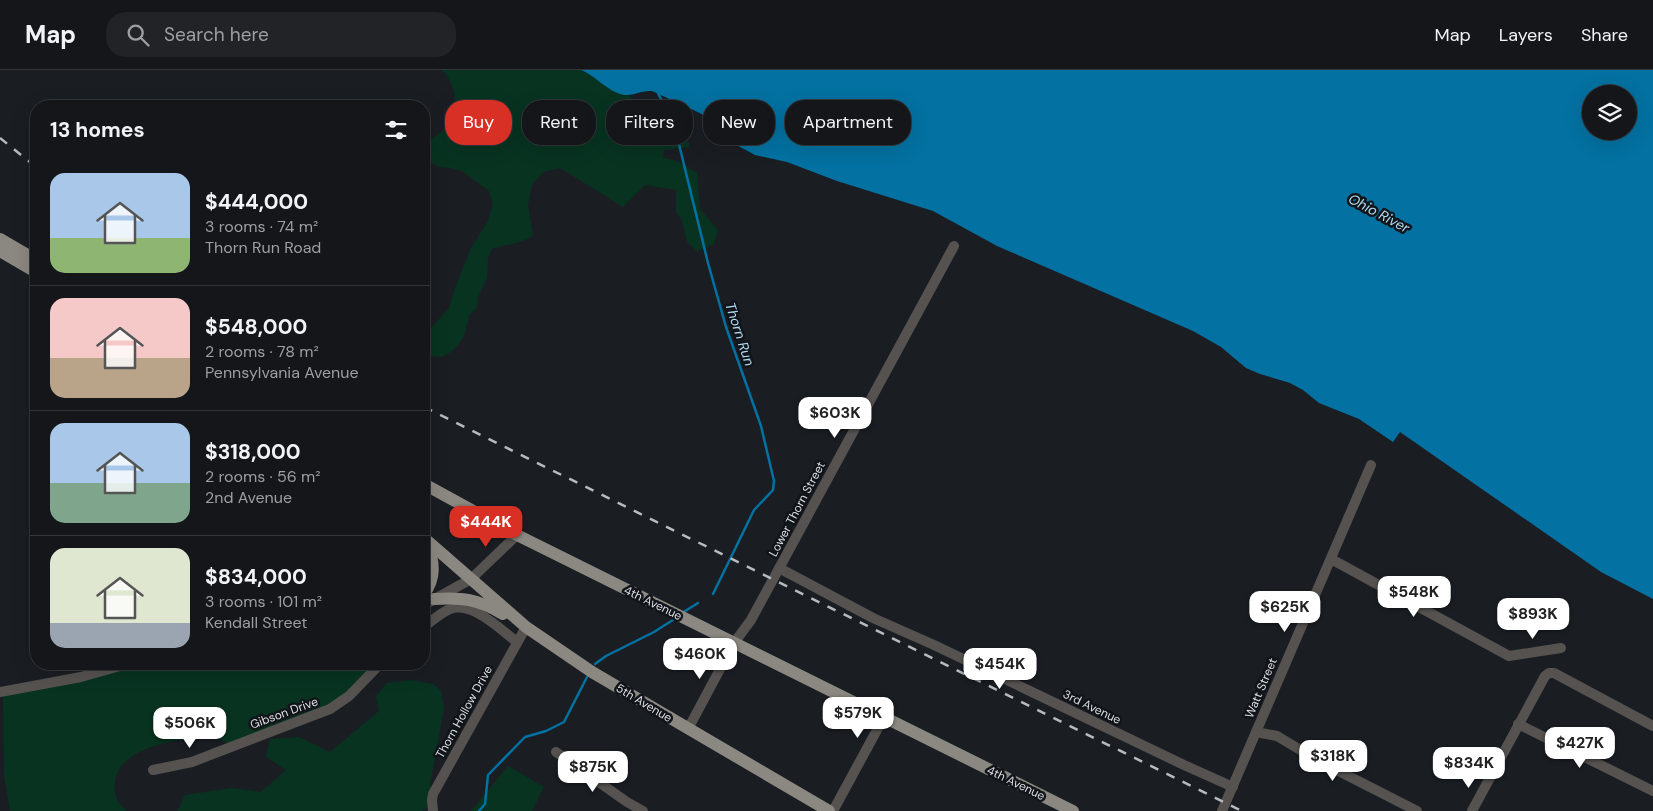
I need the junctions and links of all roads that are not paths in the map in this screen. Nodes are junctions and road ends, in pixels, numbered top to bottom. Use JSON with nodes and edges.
{"nodes":[{"id":1,"x":0,"y":239,"type":"edge"},
{"id":2,"x":954,"y":246,"type":"dead end"},
{"id":3,"x":0,"y":251,"type":"edge"},
{"id":4,"x":30,"y":256,"type":"edge"},
{"id":5,"x":30,"y":268,"type":"edge"},
{"id":6,"x":1371,"y":465,"type":"dead end"},
{"id":7,"x":430,"y":487,"type":"edge"},
{"id":8,"x":517,"y":536,"type":"junction"},
{"id":9,"x":430,"y":543,"type":"edge"},
{"id":10,"x":430,"y":552,"type":"edge"},
{"id":11,"x":1331,"y":559,"type":"junction"},
{"id":12,"x":779,"y":568,"type":"junction"},
{"id":13,"x":471,"y":578,"type":"junction"},
{"id":14,"x":430,"y":586,"type":"edge"},
{"id":15,"x":430,"y":598,"type":"edge"},
{"id":16,"x":430,"y":599,"type":"edge"},
{"id":17,"x":430,"y":623,"type":"edge"},
{"id":18,"x":526,"y":627,"type":"junction"},
{"id":19,"x":517,"y":642,"type":"junction"},
{"id":20,"x":734,"y":643,"type":"junction"},
{"id":21,"x":1561,"y":648,"type":"dead end"},
{"id":22,"x":104,"y":670,"type":"edge"},
{"id":23,"x":374,"y":670,"type":"edge"},
{"id":24,"x":0,"y":692,"type":"edge"},
{"id":25,"x":884,"y":717,"type":"junction"},
{"id":26,"x":1518,"y":724,"type":"junction"},
{"id":27,"x":1653,"y":726,"type":"edge"},
{"id":28,"x":688,"y":729,"type":"junction"},
{"id":29,"x":1256,"y":732,"type":"junction"},
{"id":30,"x":556,"y":752,"type":"dead end"},
{"id":31,"x":153,"y":770,"type":"dead end"},
{"id":32,"x":1232,"y":787,"type":"junction"},
{"id":33,"x":1653,"y":791,"type":"edge"},
{"id":34,"x":1055,"y":807,"type":"edge"},
{"id":35,"x":638,"y":810,"type":"edge"},
{"id":36,"x":433,"y":811,"type":"edge"},
{"id":37,"x":829,"y":811,"type":"edge"},
{"id":38,"x":833,"y":811,"type":"edge"},
{"id":39,"x":1073,"y":811,"type":"edge"},
{"id":40,"x":1222,"y":811,"type":"edge"},
{"id":41,"x":1416,"y":811,"type":"edge"},
{"id":42,"x":1472,"y":811,"type":"edge"}],
"edges":[{"from":1,"to":4,"type":"main road"},
{"from":2,"to":12,"type":"street","name":"Lower Thorn Street"},
{"from":3,"to":5,"type":"main road"},
{"from":6,"to":11,"type":"street","name":"Watt Street"},
{"from":7,"to":8,"type":"main road","name":"4th Avenue"},
{"from":8,"to":13,"type":"street"},
{"from":8,"to":20,"type":"main road","name":"4th Avenue"},
{"from":9,"to":13,"type":"main road","name":"5th Avenue"},
{"from":10,"to":14,"type":"main road"},
{"from":11,"to":21,"type":"street"},
{"from":11,"to":29,"type":"street","name":"Watt Street"},
{"from":12,"to":20,"type":"street","name":"Lower Thorn Street"},
{"from":12,"to":32,"type":"street","name":"3rd Avenue"},
{"from":13,"to":15,"type":"street"},
{"from":13,"to":18,"type":"main road","name":"5th Avenue"},
{"from":16,"to":18,"type":"main road"},
{"from":17,"to":19,"type":"street"},
{"from":18,"to":19,"type":"street","name":"Thorn Hollow Drive"},
{"from":18,"to":28,"type":"main road","name":"5th Avenue"},
{"from":19,"to":36,"type":"street","name":"Thorn Hollow Drive"},
{"from":20,"to":25,"type":"main road","name":"4th Avenue"},
{"from":20,"to":28,"type":"street","name":"Lower Thorn Street"},
{"from":22,"to":24,"type":"street"},
{"from":23,"to":31,"type":"street","name":"Gibson Drive"},
{"from":25,"to":34,"type":"main road","name":"4th Avenue"},
{"from":25,"to":38,"type":"street"},
{"from":26,"to":27,"type":"street"},
{"from":26,"to":33,"type":"street"},
{"from":26,"to":42,"type":"street"},
{"from":28,"to":37,"type":"main road","name":"5th Avenue"},
{"from":29,"to":32,"type":"street","name":"Watt Street"},
{"from":29,"to":41,"type":"street"},
{"from":30,"to":35,"type":"street"},
{"from":32,"to":40,"type":"street","name":"Watt Street"},
{"from":34,"to":39,"type":"main road","name":"4th Avenue"}]}
